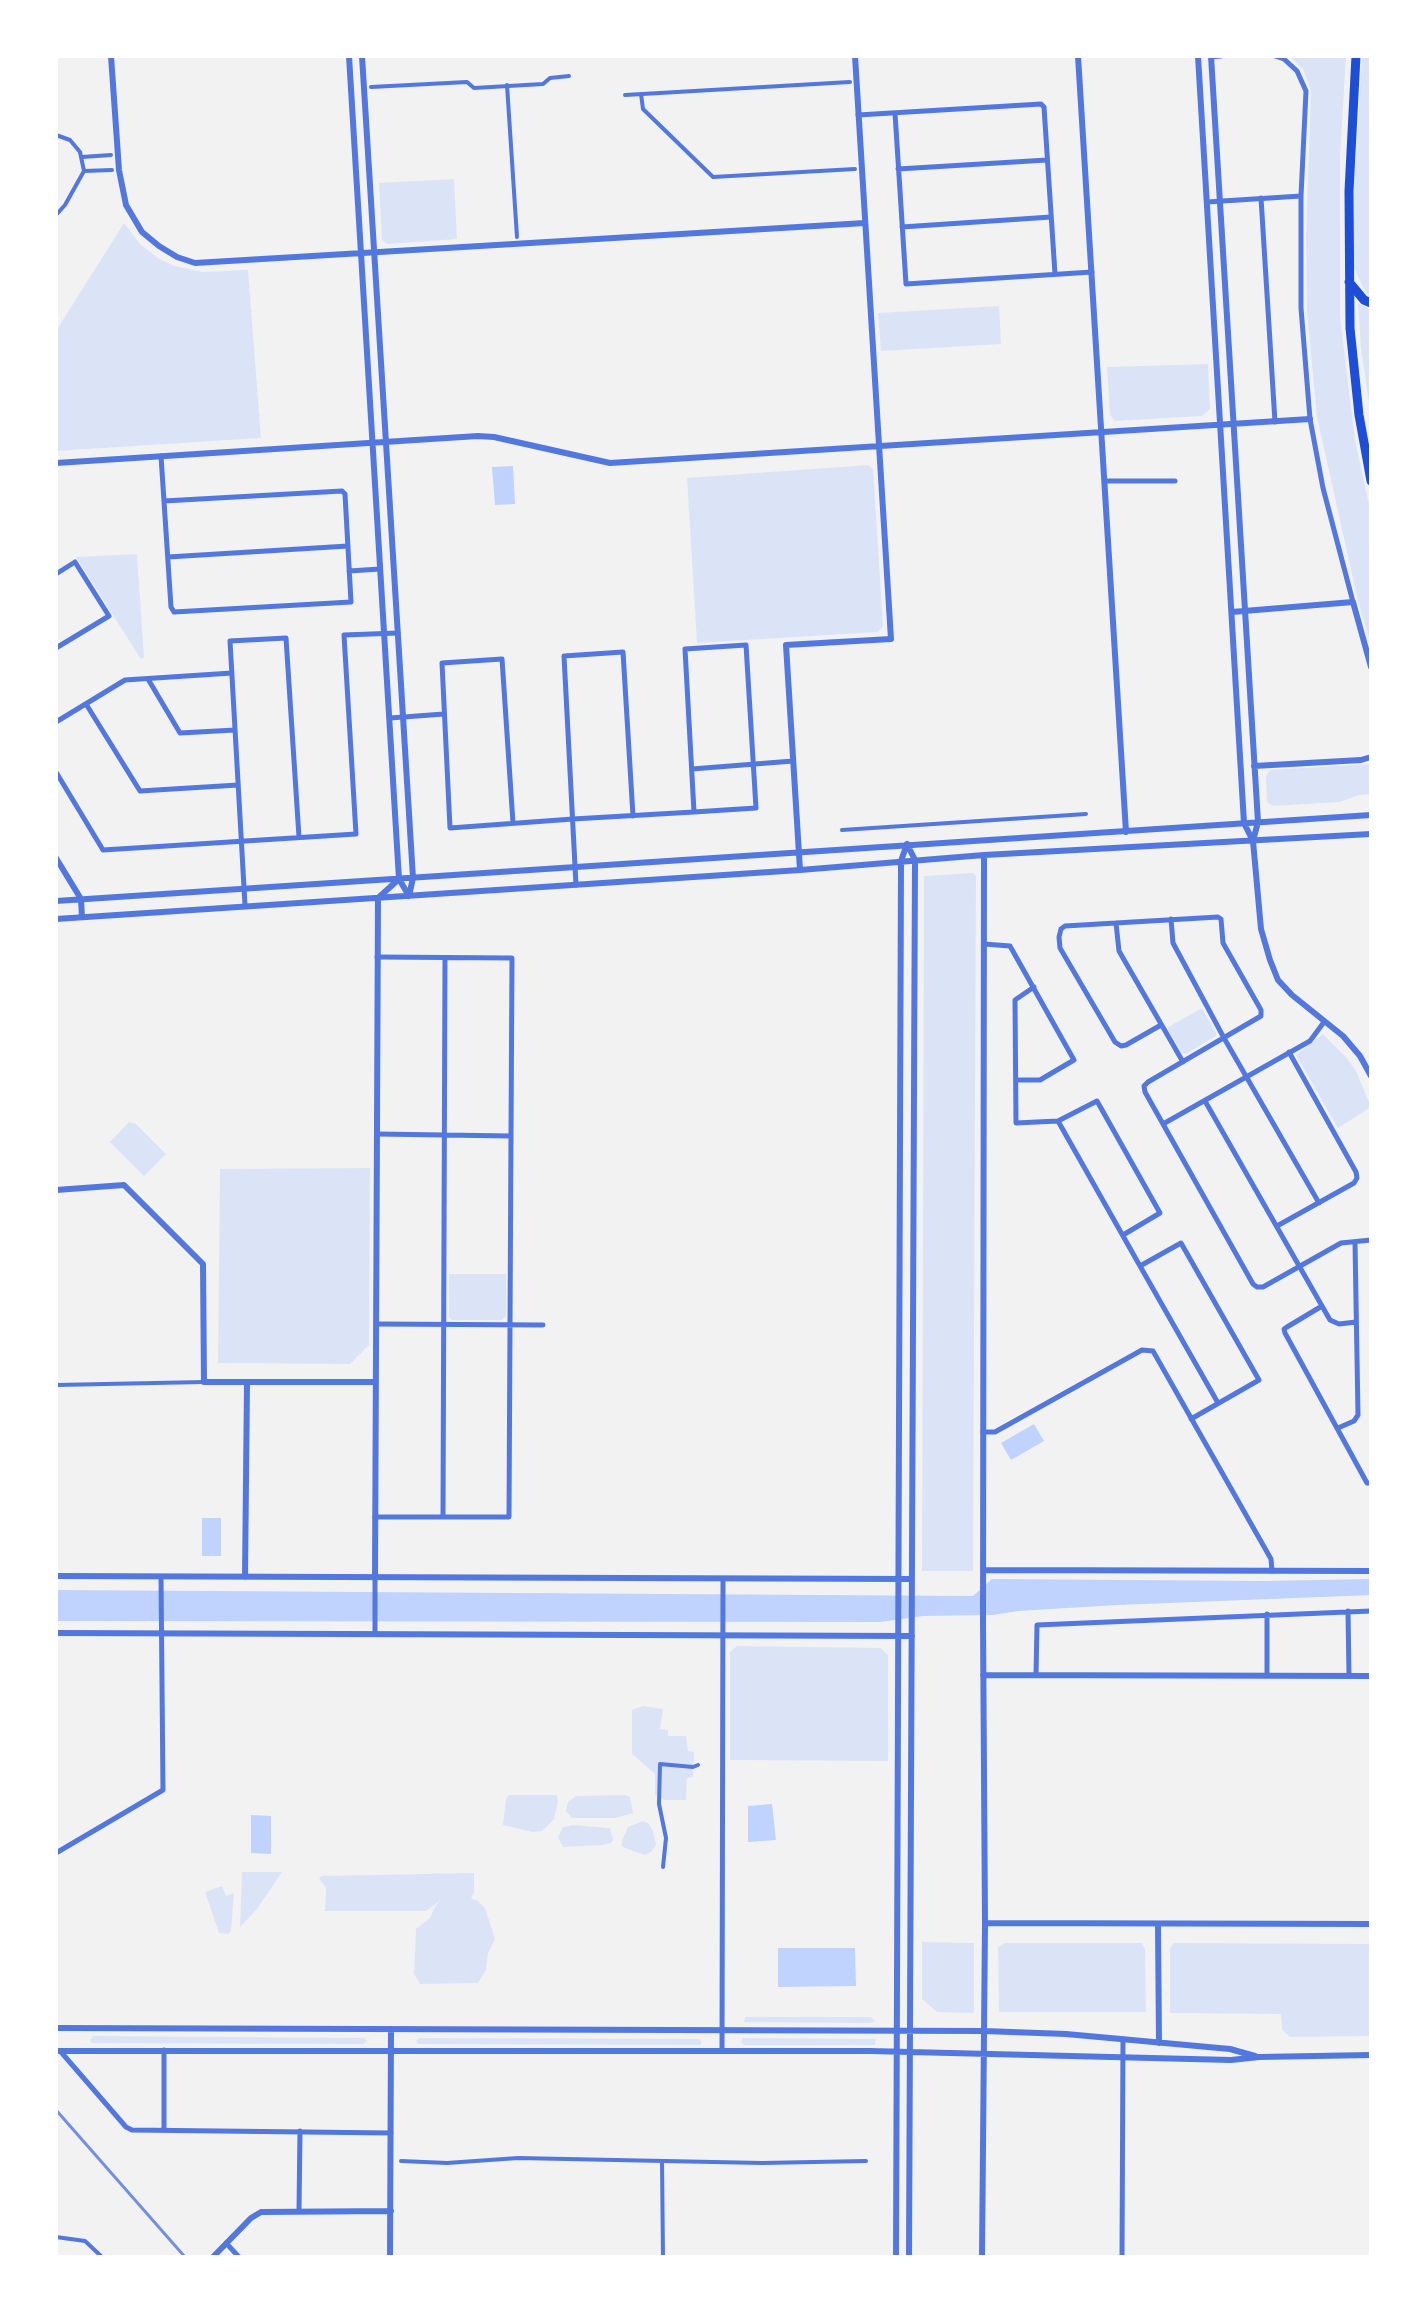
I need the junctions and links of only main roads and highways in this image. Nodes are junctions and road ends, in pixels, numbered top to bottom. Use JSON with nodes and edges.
{"nodes":[{"id":1,"x":1356,"y":56,"type":"edge"},
{"id":2,"x":1349,"y":282,"type":"junction"},
{"id":3,"x":1371,"y":303,"type":"edge"},
{"id":4,"x":1371,"y":481,"type":"edge"}],
"edges":[{"from":1,"to":2,"type":"highway"},
{"from":2,"to":3,"type":"highway"},
{"from":2,"to":4,"type":"highway"}]}
